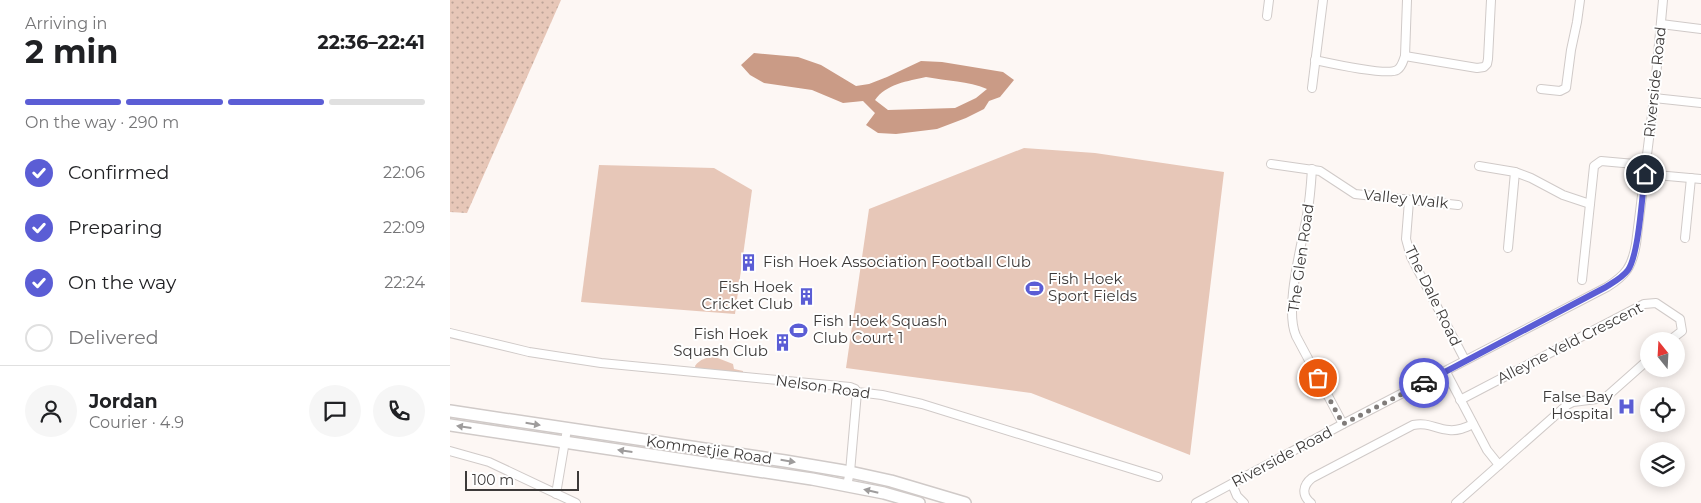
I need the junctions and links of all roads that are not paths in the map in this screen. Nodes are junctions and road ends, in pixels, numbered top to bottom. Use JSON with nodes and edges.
{"nodes":[{"id":1,"x":1269,"y":0,"type":"edge"},
{"id":2,"x":1323,"y":0,"type":"edge"},
{"id":3,"x":1407,"y":0,"type":"edge"},
{"id":4,"x":1492,"y":0,"type":"edge"},
{"id":5,"x":1580,"y":0,"type":"edge"},
{"id":6,"x":1664,"y":0,"type":"edge"},
{"id":7,"x":1267,"y":16,"type":"dead end"},
{"id":8,"x":1661,"y":24,"type":"junction"},
{"id":9,"x":1701,"y":29,"type":"edge"},
{"id":10,"x":1405,"y":56,"type":"junction"},
{"id":11,"x":1315,"y":60,"type":"junction"},
{"id":12,"x":1312,"y":88,"type":"dead end"},
{"id":13,"x":1541,"y":89,"type":"dead end"},
{"id":14,"x":1654,"y":98,"type":"junction"},
{"id":15,"x":1701,"y":103,"type":"edge"},
{"id":16,"x":1271,"y":164,"type":"dead end"},
{"id":17,"x":1646,"y":165,"type":"junction"},
{"id":18,"x":1479,"y":166,"type":"dead end"},
{"id":19,"x":1312,"y":169,"type":"junction"},
{"id":20,"x":1515,"y":172,"type":"junction"},
{"id":21,"x":1645,"y":174,"type":"junction"},
{"id":22,"x":1692,"y":178,"type":"junction"},
{"id":23,"x":1701,"y":179,"type":"edge"},
{"id":24,"x":1409,"y":201,"type":"junction"},
{"id":25,"x":1590,"y":204,"type":"junction"},
{"id":26,"x":1458,"y":205,"type":"dead end"},
{"id":27,"x":1685,"y":238,"type":"dead end"},
{"id":28,"x":1508,"y":248,"type":"dead end"},
{"id":29,"x":1582,"y":280,"type":"dead end"},
{"id":30,"x":1680,"y":332,"type":"edge"},
{"id":31,"x":450,"y":333,"type":"edge"},
{"id":32,"x":1465,"y":360,"type":"junction"},
{"id":33,"x":1640,"y":367,"type":"edge"},
{"id":34,"x":1446,"y":372,"type":"junction"},
{"id":35,"x":857,"y":392,"type":"junction"},
{"id":36,"x":1460,"y":400,"type":"junction"},
{"id":37,"x":450,"y":411,"type":"edge"},
{"id":38,"x":1343,"y":424,"type":"junction"},
{"id":39,"x":1473,"y":424,"type":"junction"},
{"id":40,"x":450,"y":425,"type":"edge"},
{"id":41,"x":567,"y":429,"type":"junction"},
{"id":42,"x":565,"y":442,"type":"junction"},
{"id":43,"x":450,"y":451,"type":"edge"},
{"id":44,"x":1499,"y":465,"type":"junction"},
{"id":45,"x":850,"y":472,"type":"junction"},
{"id":46,"x":1158,"y":477,"type":"dead end"},
{"id":47,"x":1232,"y":484,"type":"junction"},
{"id":48,"x":848,"y":485,"type":"junction"},
{"id":49,"x":556,"y":494,"type":"junction"},
{"id":50,"x":576,"y":503,"type":"edge"},
{"id":51,"x":919,"y":503,"type":"edge"},
{"id":52,"x":965,"y":503,"type":"edge"},
{"id":53,"x":1196,"y":503,"type":"edge"},
{"id":54,"x":1244,"y":503,"type":"edge"},
{"id":55,"x":1311,"y":503,"type":"edge"},
{"id":56,"x":1456,"y":503,"type":"edge"}],
"edges":[{"from":1,"to":7,"type":"street"},
{"from":2,"to":11,"type":"street"},
{"from":3,"to":10,"type":"street"},
{"from":4,"to":10,"type":"street"},
{"from":5,"to":13,"type":"street"},
{"from":6,"to":8,"type":"street","name":"Riverside Road"},
{"from":8,"to":9,"type":"street"},
{"from":8,"to":14,"type":"street","name":"Riverside Road"},
{"from":10,"to":11,"type":"street"},
{"from":11,"to":12,"type":"street"},
{"from":14,"to":15,"type":"street"},
{"from":14,"to":17,"type":"street","name":"Riverside Road"},
{"from":16,"to":19,"type":"street","name":"Valley Walk"},
{"from":17,"to":21,"type":"street","name":"Riverside Road"},
{"from":17,"to":25,"type":"street"},
{"from":18,"to":20,"type":"street"},
{"from":19,"to":24,"type":"street","name":"Valley Walk"},
{"from":19,"to":38,"type":"street","name":"The Glen Road"},
{"from":20,"to":25,"type":"street"},
{"from":20,"to":28,"type":"street"},
{"from":21,"to":22,"type":"street"},
{"from":21,"to":32,"type":"street","name":"Riverside Road"},
{"from":22,"to":23,"type":"street"},
{"from":22,"to":27,"type":"street"},
{"from":24,"to":26,"type":"street","name":"Valley Walk"},
{"from":24,"to":32,"type":"street","name":"The Dale Road"},
{"from":25,"to":29,"type":"street"},
{"from":30,"to":36,"type":"street","name":"Alleyne Yeld Crescent"},
{"from":31,"to":35,"type":"street","name":"Nelson Road"},
{"from":32,"to":34,"type":"street","name":"Riverside Road"},
{"from":33,"to":44,"type":"street"},
{"from":34,"to":36,"type":"street"},
{"from":34,"to":38,"type":"street","name":"Riverside Road"},
{"from":35,"to":45,"type":"street"},
{"from":35,"to":46,"type":"street","name":"Nelson Road"},
{"from":36,"to":39,"type":"street"},
{"from":37,"to":41,"type":"main road","name":"Kommetjie Road","one_way":true},
{"from":38,"to":47,"type":"street","name":"Riverside Road"},
{"from":39,"to":44,"type":"street"},
{"from":39,"to":55,"type":"street"},
{"from":42,"to":40,"type":"main road","name":"Kommetjie Road","one_way":true},
{"from":41,"to":42,"type":"street"},
{"from":41,"to":45,"type":"main road","name":"Kommetjie Road","one_way":true},
{"from":48,"to":42,"type":"main road","name":"Kommetjie Road","one_way":true},
{"from":42,"to":49,"type":"street"},
{"from":43,"to":49,"type":"street"},
{"from":44,"to":56,"type":"street"},
{"from":45,"to":48,"type":"street"},
{"from":45,"to":52,"type":"main road","name":"Kommetjie Road"},
{"from":47,"to":53,"type":"street","name":"Riverside Road"},
{"from":47,"to":54,"type":"street"},
{"from":51,"to":48,"type":"main road","name":"Kommetjie Road","one_way":true},
{"from":49,"to":50,"type":"street"}]}
